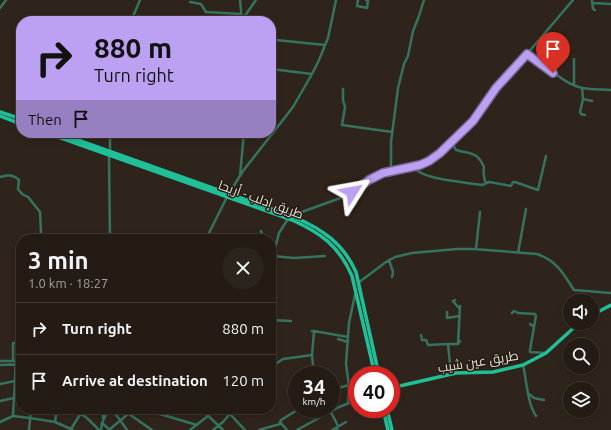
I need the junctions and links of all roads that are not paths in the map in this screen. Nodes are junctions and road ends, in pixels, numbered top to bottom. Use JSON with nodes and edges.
{"nodes":[{"id":1,"x":6,"y":0,"type":"edge"},
{"id":2,"x":140,"y":0,"type":"edge"},
{"id":3,"x":240,"y":0,"type":"edge"},
{"id":4,"x":256,"y":0,"type":"edge"},
{"id":5,"x":336,"y":0,"type":"edge"},
{"id":6,"x":358,"y":0,"type":"edge"},
{"id":7,"x":366,"y":0,"type":"edge"},
{"id":8,"x":424,"y":0,"type":"edge"},
{"id":9,"x":574,"y":0,"type":"edge"},
{"id":10,"x":190,"y":2,"type":"dead end"},
{"id":11,"x":592,"y":2,"type":"edge"},
{"id":12,"x":611,"y":4,"type":"edge"},
{"id":13,"x":0,"y":8,"type":"edge"},
{"id":14,"x":595,"y":10,"type":"dead end"},
{"id":15,"x":241,"y":14,"type":"joint"},
{"id":16,"x":133,"y":16,"type":"edge"},
{"id":17,"x":245,"y":16,"type":"edge"},
{"id":18,"x":276,"y":40,"type":"dead end"},
{"id":19,"x":325,"y":45,"type":"junction"},
{"id":20,"x":527,"y":54,"type":"junction"},
{"id":21,"x":574,"y":59,"type":"dead end"},
{"id":22,"x":276,"y":70,"type":"edge"},
{"id":23,"x":312,"y":74,"type":"junction"},
{"id":24,"x":574,"y":85,"type":"junction"},
{"id":25,"x":582,"y":88,"type":"junction"},
{"id":26,"x":343,"y":89,"type":"dead end"},
{"id":27,"x":611,"y":90,"type":"edge"},
{"id":28,"x":583,"y":99,"type":"junction"},
{"id":29,"x":592,"y":101,"type":"dead end"},
{"id":30,"x":0,"y":112,"type":"edge"},
{"id":31,"x":585,"y":115,"type":"dead end"},
{"id":32,"x":0,"y":116,"type":"edge"},
{"id":33,"x":16,"y":118,"type":"edge"},
{"id":34,"x":16,"y":122,"type":"edge"},
{"id":35,"x":276,"y":128,"type":"edge"},
{"id":36,"x":392,"y":132,"type":"junction"},
{"id":37,"x":63,"y":138,"type":"edge"},
{"id":38,"x":71,"y":138,"type":"edge"},
{"id":39,"x":110,"y":138,"type":"edge"},
{"id":40,"x":244,"y":138,"type":"edge"},
{"id":41,"x":268,"y":138,"type":"edge"},
{"id":42,"x":452,"y":143,"type":"junction"},
{"id":43,"x":110,"y":153,"type":"junction"},
{"id":44,"x":546,"y":156,"type":"dead end"},
{"id":45,"x":414,"y":167,"type":"junction"},
{"id":46,"x":391,"y":171,"type":"junction"},
{"id":47,"x":240,"y":176,"type":"junction"},
{"id":48,"x":0,"y":177,"type":"edge"},
{"id":49,"x":486,"y":183,"type":"junction"},
{"id":50,"x":228,"y":196,"type":"junction"},
{"id":51,"x":259,"y":207,"type":"junction"},
{"id":52,"x":526,"y":209,"type":"dead end"},
{"id":53,"x":480,"y":212,"type":"dead end"},
{"id":54,"x":294,"y":217,"type":"junction"},
{"id":55,"x":288,"y":219,"type":"junction"},
{"id":56,"x":40,"y":234,"type":"edge"},
{"id":57,"x":110,"y":234,"type":"edge"},
{"id":58,"x":209,"y":234,"type":"edge"},
{"id":59,"x":276,"y":242,"type":"edge"},
{"id":60,"x":476,"y":249,"type":"junction"},
{"id":61,"x":518,"y":253,"type":"junction"},
{"id":62,"x":276,"y":255,"type":"edge"},
{"id":63,"x":325,"y":256,"type":"dead end"},
{"id":64,"x":389,"y":260,"type":"junction"},
{"id":65,"x":392,"y":277,"type":"dead end"},
{"id":66,"x":358,"y":283,"type":"junction"},
{"id":67,"x":356,"y":293,"type":"junction"},
{"id":68,"x":611,"y":293,"type":"edge"},
{"id":69,"x":455,"y":300,"type":"dead end"},
{"id":70,"x":611,"y":305,"type":"edge"},
{"id":71,"x":599,"y":311,"type":"edge"},
{"id":72,"x":447,"y":312,"type":"dead end"},
{"id":73,"x":512,"y":313,"type":"dead end"},
{"id":74,"x":459,"y":316,"type":"junction"},
{"id":75,"x":276,"y":320,"type":"edge"},
{"id":76,"x":291,"y":321,"type":"dead end"},
{"id":77,"x":530,"y":324,"type":"dead end"},
{"id":78,"x":534,"y":327,"type":"junction"},
{"id":79,"x":571,"y":330,"type":"edge"},
{"id":80,"x":421,"y":335,"type":"dead end"},
{"id":81,"x":348,"y":337,"type":"junction"},
{"id":82,"x":338,"y":339,"type":"dead end"},
{"id":83,"x":460,"y":341,"type":"dead end"},
{"id":84,"x":348,"y":342,"type":"junction"},
{"id":85,"x":16,"y":343,"type":"edge"},
{"id":86,"x":448,"y":344,"type":"junction"},
{"id":87,"x":458,"y":344,"type":"junction"},
{"id":88,"x":546,"y":353,"type":"junction"},
{"id":89,"x":312,"y":355,"type":"junction"},
{"id":90,"x":0,"y":361,"type":"edge"},
{"id":91,"x":15,"y":362,"type":"junction"},
{"id":92,"x":276,"y":364,"type":"edge"},
{"id":93,"x":0,"y":365,"type":"edge"},
{"id":94,"x":523,"y":365,"type":"junction"},
{"id":95,"x":313,"y":366,"type":"edge"},
{"id":96,"x":375,"y":366,"type":"edge"},
{"id":97,"x":375,"y":366,"type":"edge"},
{"id":98,"x":451,"y":374,"type":"junction"},
{"id":99,"x":348,"y":378,"type":"edge"},
{"id":100,"x":16,"y":381,"type":"junction"},
{"id":101,"x":0,"y":384,"type":"edge"},
{"id":102,"x":400,"y":386,"type":"edge"},
{"id":103,"x":529,"y":394,"type":"junction"},
{"id":104,"x":14,"y":398,"type":"junction"},
{"id":105,"x":544,"y":400,"type":"dead end"},
{"id":106,"x":0,"y":401,"type":"edge"},
{"id":107,"x":348,"y":403,"type":"edge"},
{"id":108,"x":340,"y":407,"type":"edge"},
{"id":109,"x":30,"y":414,"type":"edge"},
{"id":110,"x":57,"y":414,"type":"edge"},
{"id":111,"x":81,"y":414,"type":"joint"},
{"id":112,"x":103,"y":414,"type":"edge"},
{"id":113,"x":108,"y":414,"type":"edge"},
{"id":114,"x":114,"y":414,"type":"edge"},
{"id":115,"x":129,"y":414,"type":"joint"},
{"id":116,"x":160,"y":414,"type":"edge"},
{"id":117,"x":230,"y":414,"type":"edge"},
{"id":118,"x":233,"y":414,"type":"edge"},
{"id":119,"x":13,"y":416,"type":"junction"},
{"id":120,"x":208,"y":416,"type":"joint"},
{"id":121,"x":288,"y":416,"type":"edge"},
{"id":122,"x":536,"y":416,"type":"dead end"},
{"id":123,"x":30,"y":418,"type":"junction"},
{"id":124,"x":320,"y":418,"type":"edge"},
{"id":125,"x":334,"y":418,"type":"edge"},
{"id":126,"x":385,"y":418,"type":"edge"},
{"id":127,"x":389,"y":418,"type":"edge"},
{"id":128,"x":0,"y":422,"type":"edge"},
{"id":129,"x":56,"y":422,"type":"junction"},
{"id":130,"x":102,"y":422,"type":"junction"},
{"id":131,"x":120,"y":422,"type":"junction"},
{"id":132,"x":280,"y":422,"type":"junction"},
{"id":133,"x":346,"y":422,"type":"dead end"},
{"id":134,"x":197,"y":425,"type":"junction"},
{"id":135,"x":219,"y":425,"type":"junction"},
{"id":136,"x":338,"y":428,"type":"edge"},
{"id":137,"x":29,"y":430,"type":"edge"},
{"id":138,"x":71,"y":430,"type":"edge"},
{"id":139,"x":100,"y":430,"type":"edge"},
{"id":140,"x":110,"y":430,"type":"edge"},
{"id":141,"x":127,"y":430,"type":"edge"},
{"id":142,"x":150,"y":430,"type":"edge"},
{"id":143,"x":190,"y":430,"type":"edge"},
{"id":144,"x":213,"y":430,"type":"edge"},
{"id":145,"x":223,"y":430,"type":"edge"},
{"id":146,"x":245,"y":430,"type":"edge"},
{"id":147,"x":259,"y":430,"type":"edge"},
{"id":148,"x":287,"y":430,"type":"edge"},
{"id":149,"x":298,"y":430,"type":"edge"},
{"id":150,"x":332,"y":430,"type":"edge"},
{"id":151,"x":388,"y":430,"type":"edge"},
{"id":152,"x":392,"y":430,"type":"edge"}],
"edges":[{"from":1,"to":13,"type":"street"},
{"from":2,"to":16,"type":"street"},
{"from":3,"to":15,"type":"street"},
{"from":4,"to":17,"type":"street"},
{"from":5,"to":19,"type":"street"},
{"from":6,"to":7,"type":"street"},
{"from":8,"to":36,"type":"street"},
{"from":9,"to":20,"type":"street"},
{"from":10,"to":15,"type":"street"},
{"from":11,"to":12,"type":"street"},
{"from":11,"to":14,"type":"street"},
{"from":18,"to":19,"type":"street"},
{"from":19,"to":23,"type":"street"},
{"from":20,"to":24,"type":"street"},
{"from":20,"to":42,"type":"street"},
{"from":21,"to":24,"type":"street"},
{"from":22,"to":23,"type":"street"},
{"from":23,"to":35,"type":"street"},
{"from":24,"to":25,"type":"street"},
{"from":25,"to":27,"type":"street"},
{"from":25,"to":28,"type":"street"},
{"from":26,"to":36,"type":"street"},
{"from":28,"to":29,"type":"street"},
{"from":28,"to":31,"type":"street"},
{"from":30,"to":33,"type":"main road"},
{"from":32,"to":34,"type":"main road"},
{"from":36,"to":46,"type":"street"},
{"from":37,"to":43,"type":"main road","name":"طريق إدلب - أريحا"},
{"from":38,"to":43,"type":"main road","name":"طريق إدلب - أريحا"},
{"from":39,"to":43,"type":"street"},
{"from":40,"to":47,"type":"street"},
{"from":41,"to":47,"type":"street"},
{"from":42,"to":45,"type":"street"},
{"from":42,"to":49,"type":"street"},
{"from":43,"to":50,"type":"main road","name":"طريق إدلب - أريحا"},
{"from":43,"to":57,"type":"street"},
{"from":44,"to":49,"type":"street"},
{"from":45,"to":46,"type":"street"},
{"from":45,"to":49,"type":"street"},
{"from":46,"to":54,"type":"street"},
{"from":47,"to":50,"type":"street"},
{"from":48,"to":56,"type":"street"},
{"from":50,"to":51,"type":"main road","name":"طريق إدلب - أريحا"},
{"from":50,"to":58,"type":"street"},
{"from":51,"to":54,"type":"main road","name":"طريق إدلب - أريحا"},
{"from":51,"to":55,"type":"main road","name":"طريق إدلب - أريحا"},
{"from":52,"to":61,"type":"street"},
{"from":53,"to":60,"type":"street"},
{"from":54,"to":66,"type":"main road","name":"طريق إدلب - أريحا"},
{"from":55,"to":59,"type":"street"},
{"from":55,"to":67,"type":"main road","name":"طريق إدلب - أريحا"},
{"from":60,"to":61,"type":"street"},
{"from":60,"to":64,"type":"street"},
{"from":61,"to":68,"type":"street"},
{"from":62,"to":63,"type":"street"},
{"from":64,"to":65,"type":"street"},
{"from":64,"to":66,"type":"street"},
{"from":66,"to":96,"type":"main road","name":"طريق إدلب - أريحا"},
{"from":67,"to":81,"type":"street"},
{"from":67,"to":97,"type":"main road","name":"طريق إدلب - أريحا"},
{"from":69,"to":74,"type":"street"},
{"from":70,"to":71,"type":"main road"},
{"from":72,"to":74,"type":"street"},
{"from":73,"to":78,"type":"street"},
{"from":74,"to":87,"type":"street"},
{"from":75,"to":76,"type":"street"},
{"from":77,"to":78,"type":"street"},
{"from":78,"to":88,"type":"street"},
{"from":79,"to":88,"type":"main road","name":"طريق عين شيب"},
{"from":80,"to":86,"type":"street"},
{"from":81,"to":84,"type":"street"},
{"from":81,"to":89,"type":"street"},
{"from":82,"to":84,"type":"street"},
{"from":83,"to":87,"type":"street"},
{"from":84,"to":99,"type":"street"},
{"from":85,"to":91,"type":"street"},
{"from":86,"to":87,"type":"street"},
{"from":86,"to":98,"type":"street"},
{"from":88,"to":94,"type":"main road","name":"طريق عين شيب"},
{"from":89,"to":92,"type":"street"},
{"from":89,"to":95,"type":"street"},
{"from":90,"to":91,"type":"street"},
{"from":91,"to":93,"type":"street"},
{"from":91,"to":100,"type":"street"},
{"from":94,"to":98,"type":"main road","name":"طريق عين شيب"},
{"from":94,"to":103,"type":"street"},
{"from":98,"to":102,"type":"main road","name":"طريق عين شيب"},
{"from":100,"to":101,"type":"street"},
{"from":100,"to":104,"type":"street"},
{"from":103,"to":105,"type":"street"},
{"from":103,"to":122,"type":"street"},
{"from":104,"to":106,"type":"street"},
{"from":104,"to":119,"type":"street"},
{"from":107,"to":108,"type":"street"},
{"from":109,"to":123,"type":"street"},
{"from":110,"to":129,"type":"street"},
{"from":111,"to":138,"type":"street"},
{"from":111,"to":139,"type":"street"},
{"from":112,"to":130,"type":"street"},
{"from":113,"to":130,"type":"street"},
{"from":114,"to":131,"type":"street"},
{"from":115,"to":131,"type":"street"},
{"from":115,"to":142,"type":"street"},
{"from":116,"to":134,"type":"street"},
{"from":117,"to":135,"type":"street"},
{"from":118,"to":146,"type":"street"},
{"from":119,"to":123,"type":"street"},
{"from":119,"to":128,"type":"street"},
{"from":120,"to":134,"type":"street"},
{"from":120,"to":135,"type":"street"},
{"from":121,"to":132,"type":"street"},
{"from":123,"to":129,"type":"street"},
{"from":123,"to":137,"type":"street"},
{"from":124,"to":149,"type":"street"},
{"from":125,"to":136,"type":"street"},
{"from":126,"to":151,"type":"main road"},
{"from":127,"to":152,"type":"main road"},
{"from":129,"to":138,"type":"street"},
{"from":130,"to":139,"type":"street"},
{"from":130,"to":140,"type":"street"},
{"from":131,"to":140,"type":"street"},
{"from":131,"to":141,"type":"street"},
{"from":132,"to":147,"type":"street"},
{"from":132,"to":148,"type":"street"},
{"from":133,"to":136,"type":"street"},
{"from":134,"to":143,"type":"street"},
{"from":135,"to":144,"type":"street"},
{"from":135,"to":145,"type":"street"},
{"from":136,"to":150,"type":"street"}]}
